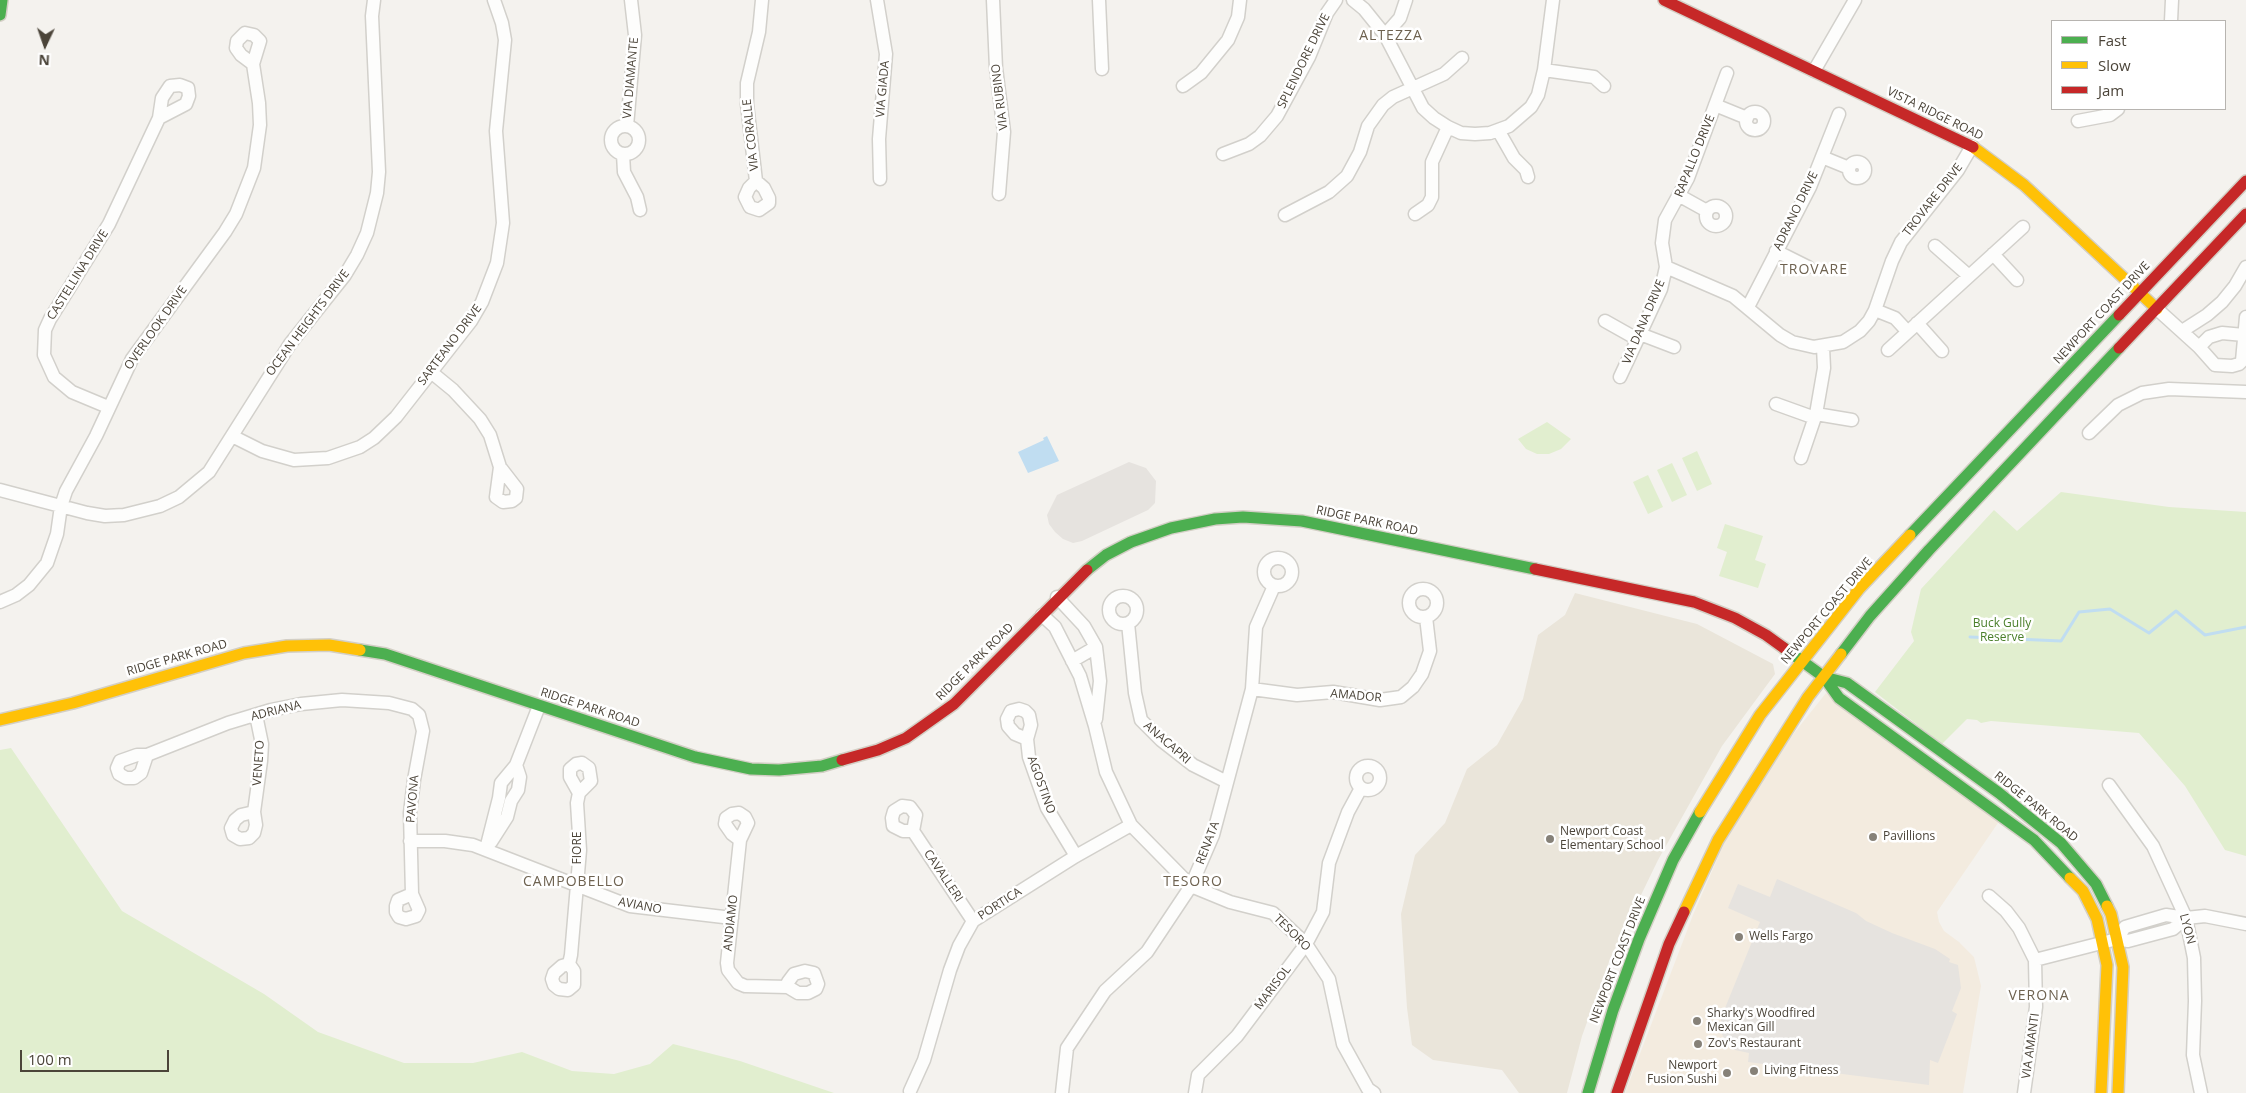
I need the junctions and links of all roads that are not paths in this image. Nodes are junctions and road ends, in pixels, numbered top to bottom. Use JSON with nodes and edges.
{"nodes":[{"id":1,"x":2,"y":0,"type":"edge"},
{"id":2,"x":374,"y":0,"type":"edge"},
{"id":3,"x":494,"y":0,"type":"edge"},
{"id":4,"x":631,"y":0,"type":"edge"},
{"id":5,"x":762,"y":0,"type":"edge"},
{"id":6,"x":877,"y":0,"type":"edge"},
{"id":7,"x":993,"y":0,"type":"edge"},
{"id":8,"x":1098,"y":0,"type":"edge"},
{"id":9,"x":1240,"y":0,"type":"edge"},
{"id":10,"x":1336,"y":0,"type":"edge"},
{"id":11,"x":1353,"y":0,"type":"edge"},
{"id":12,"x":1406,"y":0,"type":"edge"},
{"id":13,"x":1553,"y":0,"type":"edge"},
{"id":14,"x":1664,"y":0,"type":"edge"},
{"id":15,"x":1855,"y":0,"type":"edge"},
{"id":16,"x":2172,"y":0,"type":"edge"},
{"id":17,"x":0,"y":15,"type":"edge"},
{"id":18,"x":2171,"y":20,"type":"edge"},
{"id":19,"x":1385,"y":35,"type":"junction"},
{"id":20,"x":1462,"y":58,"type":"dead end"},
{"id":21,"x":253,"y":64,"type":"dead end"},
{"id":22,"x":1102,"y":69,"type":"dead end"},
{"id":23,"x":1544,"y":70,"type":"junction"},
{"id":24,"x":1814,"y":71,"type":"junction"},
{"id":25,"x":1727,"y":74,"type":"dead end"},
{"id":26,"x":1183,"y":86,"type":"dead end"},
{"id":27,"x":1604,"y":86,"type":"dead end"},
{"id":28,"x":1412,"y":88,"type":"junction"},
{"id":29,"x":1715,"y":105,"type":"junction"},
{"id":30,"x":2117,"y":110,"type":"edge"},
{"id":31,"x":1839,"y":114,"type":"dead end"},
{"id":32,"x":159,"y":118,"type":"dead end"},
{"id":33,"x":1747,"y":118,"type":"dead end"},
{"id":34,"x":2078,"y":120,"type":"dead end"},
{"id":35,"x":627,"y":126,"type":"junction"},
{"id":36,"x":1448,"y":128,"type":"junction"},
{"id":37,"x":1498,"y":130,"type":"junction"},
{"id":38,"x":1972,"y":146,"type":"junction"},
{"id":39,"x":622,"y":154,"type":"junction"},
{"id":40,"x":1223,"y":154,"type":"dead end"},
{"id":41,"x":1822,"y":157,"type":"junction"},
{"id":42,"x":1849,"y":168,"type":"dead end"},
{"id":43,"x":1528,"y":177,"type":"dead end"},
{"id":44,"x":880,"y":179,"type":"dead end"},
{"id":45,"x":756,"y":181,"type":"dead end"},
{"id":46,"x":2246,"y":181,"type":"edge"},
{"id":47,"x":999,"y":194,"type":"dead end"},
{"id":48,"x":1680,"y":196,"type":"junction"},
{"id":49,"x":640,"y":210,"type":"dead end"},
{"id":50,"x":1707,"y":211,"type":"dead end"},
{"id":51,"x":1415,"y":214,"type":"dead end"},
{"id":52,"x":2246,"y":214,"type":"edge"},
{"id":53,"x":1284,"y":215,"type":"dead end"},
{"id":54,"x":2023,"y":226,"type":"dead end"},
{"id":55,"x":1935,"y":246,"type":"dead end"},
{"id":56,"x":1776,"y":251,"type":"junction"},
{"id":57,"x":1994,"y":254,"type":"junction"},
{"id":58,"x":1666,"y":267,"type":"junction"},
{"id":59,"x":1808,"y":267,"type":"dead end"},
{"id":60,"x":2246,"y":267,"type":"edge"},
{"id":61,"x":1968,"y":276,"type":"junction"},
{"id":62,"x":2017,"y":280,"type":"dead end"},
{"id":63,"x":2140,"y":292,"type":"junction"},
{"id":64,"x":1748,"y":307,"type":"junction"},
{"id":65,"x":2157,"y":309,"type":"junction"},
{"id":66,"x":1875,"y":310,"type":"junction"},
{"id":67,"x":2246,"y":317,"type":"edge"},
{"id":68,"x":1605,"y":321,"type":"dead end"},
{"id":69,"x":1917,"y":323,"type":"junction"},
{"id":70,"x":2182,"y":330,"type":"junction"},
{"id":71,"x":1907,"y":332,"type":"junction"},
{"id":72,"x":2244,"y":335,"type":"junction"},
{"id":73,"x":1639,"y":336,"type":"junction"},
{"id":74,"x":1674,"y":347,"type":"dead end"},
{"id":75,"x":1822,"y":347,"type":"junction"},
{"id":76,"x":2199,"y":347,"type":"junction"},
{"id":77,"x":1888,"y":350,"type":"dead end"},
{"id":78,"x":1942,"y":352,"type":"dead end"},
{"id":79,"x":431,"y":372,"type":"junction"},
{"id":80,"x":1620,"y":377,"type":"dead end"},
{"id":81,"x":2246,"y":392,"type":"edge"},
{"id":82,"x":1776,"y":404,"type":"dead end"},
{"id":83,"x":108,"y":407,"type":"junction"},
{"id":84,"x":1815,"y":416,"type":"junction"},
{"id":85,"x":1852,"y":420,"type":"dead end"},
{"id":86,"x":2089,"y":433,"type":"dead end"},
{"id":87,"x":232,"y":436,"type":"junction"},
{"id":88,"x":1801,"y":458,"type":"dead end"},
{"id":89,"x":500,"y":467,"type":"dead end"},
{"id":90,"x":0,"y":490,"type":"edge"},
{"id":91,"x":61,"y":506,"type":"junction"},
{"id":92,"x":1274,"y":586,"type":"dead end"},
{"id":93,"x":1057,"y":597,"type":"junction"},
{"id":94,"x":0,"y":602,"type":"edge"},
{"id":95,"x":1042,"y":615,"type":"junction"},
{"id":96,"x":1426,"y":617,"type":"dead end"},
{"id":97,"x":1128,"y":623,"type":"dead end"},
{"id":98,"x":1096,"y":647,"type":"junction"},
{"id":99,"x":1072,"y":661,"type":"junction"},
{"id":100,"x":1802,"y":661,"type":"junction"},
{"id":101,"x":1824,"y":677,"type":"junction"},
{"id":102,"x":1252,"y":689,"type":"junction"},
{"id":103,"x":539,"y":706,"type":"junction"},
{"id":104,"x":412,"y":709,"type":"joint"},
{"id":105,"x":256,"y":714,"type":"junction"},
{"id":106,"x":0,"y":720,"type":"edge"},
{"id":107,"x":1095,"y":726,"type":"junction"},
{"id":108,"x":1027,"y":739,"type":"dead end"},
{"id":109,"x":147,"y":755,"type":"dead end"},
{"id":110,"x":516,"y":765,"type":"junction"},
{"id":111,"x":1228,"y":782,"type":"junction"},
{"id":112,"x":2109,"y":785,"type":"dead end"},
{"id":113,"x":1361,"y":788,"type":"dead end"},
{"id":114,"x":579,"y":793,"type":"dead end"},
{"id":115,"x":505,"y":800,"type":"junction"},
{"id":116,"x":254,"y":812,"type":"dead end"},
{"id":117,"x":1132,"y":824,"type":"junction"},
{"id":118,"x":913,"y":831,"type":"dead end"},
{"id":119,"x":740,"y":840,"type":"dead end"},
{"id":120,"x":410,"y":841,"type":"junction"},
{"id":121,"x":486,"y":849,"type":"junction"},
{"id":122,"x":1076,"y":856,"type":"junction"},
{"id":123,"x":577,"y":886,"type":"junction"},
{"id":124,"x":1191,"y":886,"type":"junction"},
{"id":125,"x":412,"y":894,"type":"dead end"},
{"id":126,"x":1989,"y":896,"type":"dead end"},
{"id":127,"x":732,"y":918,"type":"junction"},
{"id":128,"x":2186,"y":918,"type":"junction"},
{"id":129,"x":973,"y":921,"type":"junction"},
{"id":130,"x":2246,"y":924,"type":"edge"},
{"id":131,"x":2117,"y":938,"type":"junction"},
{"id":132,"x":2103,"y":942,"type":"junction"},
{"id":133,"x":1306,"y":944,"type":"junction"},
{"id":134,"x":2034,"y":960,"type":"junction"},
{"id":135,"x":570,"y":964,"type":"dead end"},
{"id":136,"x":788,"y":987,"type":"dead end"},
{"id":137,"x":910,"y":1091,"type":"dead end"},
{"id":138,"x":1369,"y":1092,"type":"edge"},
{"id":139,"x":1062,"y":1093,"type":"edge"},
{"id":140,"x":1195,"y":1093,"type":"edge"},
{"id":141,"x":1588,"y":1093,"type":"edge"},
{"id":142,"x":1617,"y":1093,"type":"edge"},
{"id":143,"x":2024,"y":1093,"type":"edge"},
{"id":144,"x":2101,"y":1093,"type":"edge"},
{"id":145,"x":2118,"y":1093,"type":"edge"},
{"id":146,"x":2201,"y":1093,"type":"edge"}],
"edges":[{"from":1,"to":17,"type":"street"},
{"from":2,"to":87,"type":"street","name":"OCEAN HEIGHTS DRIVE"},
{"from":3,"to":79,"type":"street","name":"SARTEANO DRIVE"},
{"from":4,"to":35,"type":"street","name":"VIA DIAMANTE"},
{"from":5,"to":45,"type":"street","name":"VIA CORALLE"},
{"from":6,"to":44,"type":"street","name":"VIA GIADA"},
{"from":7,"to":47,"type":"street","name":"VIA RUBINO"},
{"from":8,"to":22,"type":"street"},
{"from":9,"to":26,"type":"street"},
{"from":10,"to":40,"type":"street","name":"SPLENDORE DRIVE"},
{"from":11,"to":19,"type":"street"},
{"from":12,"to":19,"type":"street"},
{"from":13,"to":23,"type":"street"},
{"from":14,"to":24,"type":"street","name":"VISTA RIDGE ROAD"},
{"from":15,"to":24,"type":"street"},
{"from":16,"to":18,"type":"street"},
{"from":19,"to":28,"type":"street"},
{"from":20,"to":28,"type":"street"},
{"from":21,"to":83,"type":"street","name":"OVERLOOK DRIVE"},
{"from":23,"to":27,"type":"street"},
{"from":23,"to":37,"type":"street"},
{"from":24,"to":38,"type":"street","name":"VISTA RIDGE ROAD"},
{"from":25,"to":29,"type":"street","name":"RAPALLO DRIVE"},
{"from":28,"to":36,"type":"street"},
{"from":28,"to":53,"type":"street"},
{"from":29,"to":33,"type":"street"},
{"from":29,"to":48,"type":"street","name":"RAPALLO DRIVE"},
{"from":30,"to":34,"type":"street"},
{"from":31,"to":41,"type":"street","name":"ADRANO DRIVE"},
{"from":32,"to":83,"type":"street","name":"CASTELLINA DRIVE"},
{"from":35,"to":39,"type":"street","name":"VIA DIAMANTE"},
{"from":35,"to":39,"type":"street","name":"VIA DIAMANTE"},
{"from":36,"to":37,"type":"street"},
{"from":36,"to":51,"type":"street"},
{"from":37,"to":43,"type":"street"},
{"from":38,"to":63,"type":"street","name":"VISTA RIDGE ROAD"},
{"from":38,"to":66,"type":"street","name":"TROVARE DRIVE"},
{"from":39,"to":49,"type":"street","name":"VIA DIAMANTE"},
{"from":41,"to":42,"type":"street"},
{"from":41,"to":56,"type":"street","name":"ADRANO DRIVE"},
{"from":46,"to":63,"type":"street","name":"NEWPORT COAST DRIVE"},
{"from":48,"to":50,"type":"street"},
{"from":48,"to":58,"type":"street","name":"RAPALLO DRIVE"},
{"from":52,"to":65,"type":"street"},
{"from":54,"to":57,"type":"street"},
{"from":55,"to":61,"type":"street"},
{"from":56,"to":59,"type":"street"},
{"from":56,"to":64,"type":"street","name":"ADRANO DRIVE"},
{"from":57,"to":61,"type":"street"},
{"from":57,"to":62,"type":"street"},
{"from":58,"to":64,"type":"street"},
{"from":58,"to":73,"type":"street","name":"VIA DANA DRIVE"},
{"from":60,"to":70,"type":"street"},
{"from":61,"to":69,"type":"street"},
{"from":63,"to":65,"type":"street","name":"VISTA RIDGE ROAD"},
{"from":63,"to":100,"type":"street","name":"NEWPORT COAST DRIVE"},
{"from":64,"to":75,"type":"street"},
{"from":65,"to":70,"type":"street"},
{"from":65,"to":101,"type":"street"},
{"from":66,"to":71,"type":"street"},
{"from":66,"to":75,"type":"street","name":"TROVARE DRIVE"},
{"from":67,"to":72,"type":"street"},
{"from":68,"to":73,"type":"street"},
{"from":69,"to":71,"type":"street"},
{"from":69,"to":78,"type":"street"},
{"from":70,"to":76,"type":"street"},
{"from":71,"to":77,"type":"street"},
{"from":72,"to":76,"type":"street"},
{"from":72,"to":76,"type":"street"},
{"from":73,"to":74,"type":"street"},
{"from":73,"to":80,"type":"street","name":"VIA DANA DRIVE"},
{"from":75,"to":84,"type":"street"},
{"from":79,"to":87,"type":"street","name":"SARTEANO DRIVE"},
{"from":79,"to":89,"type":"street"},
{"from":81,"to":86,"type":"street"},
{"from":82,"to":84,"type":"street"},
{"from":83,"to":91,"type":"street","name":"OVERLOOK DRIVE"},
{"from":84,"to":85,"type":"street"},
{"from":84,"to":88,"type":"street"},
{"from":87,"to":91,"type":"street","name":"OCEAN HEIGHTS DRIVE"},
{"from":90,"to":91,"type":"street","name":"OCEAN HEIGHTS DRIVE"},
{"from":91,"to":94,"type":"street","name":"OVERLOOK DRIVE"},
{"from":92,"to":102,"type":"street","name":"RENATA"},
{"from":93,"to":95,"type":"street","name":"RIDGE PARK ROAD"},
{"from":93,"to":98,"type":"street","name":"TESORO"},
{"from":93,"to":100,"type":"street","name":"RIDGE PARK ROAD"},
{"from":95,"to":99,"type":"street","name":"TESORO"},
{"from":95,"to":103,"type":"street","name":"RIDGE PARK ROAD"},
{"from":96,"to":102,"type":"street","name":"AMADOR"},
{"from":97,"to":111,"type":"street","name":"ANACAPRI"},
{"from":98,"to":99,"type":"street"},
{"from":98,"to":107,"type":"street","name":"TESORO"},
{"from":99,"to":107,"type":"street","name":"TESORO"},
{"from":100,"to":101,"type":"street","name":"RIDGE PARK ROAD"},
{"from":100,"to":141,"type":"street","name":"NEWPORT COAST DRIVE"},
{"from":101,"to":131,"type":"street","name":"RIDGE PARK ROAD"},
{"from":101,"to":132,"type":"street","name":"RIDGE PARK ROAD"},
{"from":101,"to":142,"type":"street"},
{"from":102,"to":111,"type":"street","name":"RENATA"},
{"from":103,"to":106,"type":"street","name":"RIDGE PARK ROAD"},
{"from":103,"to":110,"type":"street"},
{"from":104,"to":105,"type":"street","name":"ADRIANA"},
{"from":104,"to":120,"type":"street","name":"PAVONA"},
{"from":105,"to":109,"type":"street","name":"ADRIANA"},
{"from":105,"to":116,"type":"street","name":"VENETO"},
{"from":107,"to":117,"type":"street","name":"TESORO"},
{"from":108,"to":122,"type":"street","name":"AGOSTINO"},
{"from":110,"to":115,"type":"street"},
{"from":110,"to":115,"type":"street"},
{"from":111,"to":124,"type":"street","name":"RENATA"},
{"from":112,"to":128,"type":"street","name":"LYON"},
{"from":113,"to":133,"type":"street","name":"MARISOL"},
{"from":114,"to":123,"type":"street","name":"FIORE"},
{"from":115,"to":121,"type":"street"},
{"from":117,"to":122,"type":"street","name":"PORTICA"},
{"from":117,"to":124,"type":"street","name":"TESORO"},
{"from":118,"to":129,"type":"street","name":"CAVALLERI"},
{"from":119,"to":127,"type":"street","name":"ANDIAMO"},
{"from":120,"to":121,"type":"street","name":"AVIANO"},
{"from":120,"to":125,"type":"street","name":"PAVONA"},
{"from":121,"to":123,"type":"street","name":"AVIANO"},
{"from":122,"to":129,"type":"street","name":"PORTICA"},
{"from":123,"to":127,"type":"street","name":"AVIANO"},
{"from":123,"to":135,"type":"street","name":"FIORE"},
{"from":124,"to":133,"type":"street","name":"TESORO"},
{"from":124,"to":139,"type":"street","name":"RENATA"},
{"from":126,"to":134,"type":"street","name":"VIA AMANTI"},
{"from":127,"to":136,"type":"street","name":"ANDIAMO"},
{"from":128,"to":130,"type":"street"},
{"from":128,"to":131,"type":"street"},
{"from":128,"to":146,"type":"street","name":"LYON"},
{"from":129,"to":137,"type":"street","name":"PORTICA"},
{"from":131,"to":132,"type":"street"},
{"from":131,"to":145,"type":"street","name":"RIDGE PARK ROAD"},
{"from":132,"to":134,"type":"street"},
{"from":132,"to":144,"type":"street","name":"RIDGE PARK ROAD"},
{"from":133,"to":138,"type":"street","name":"TESORO"},
{"from":133,"to":140,"type":"street","name":"MARISOL"},
{"from":134,"to":143,"type":"street","name":"VIA AMANTI"}]}
